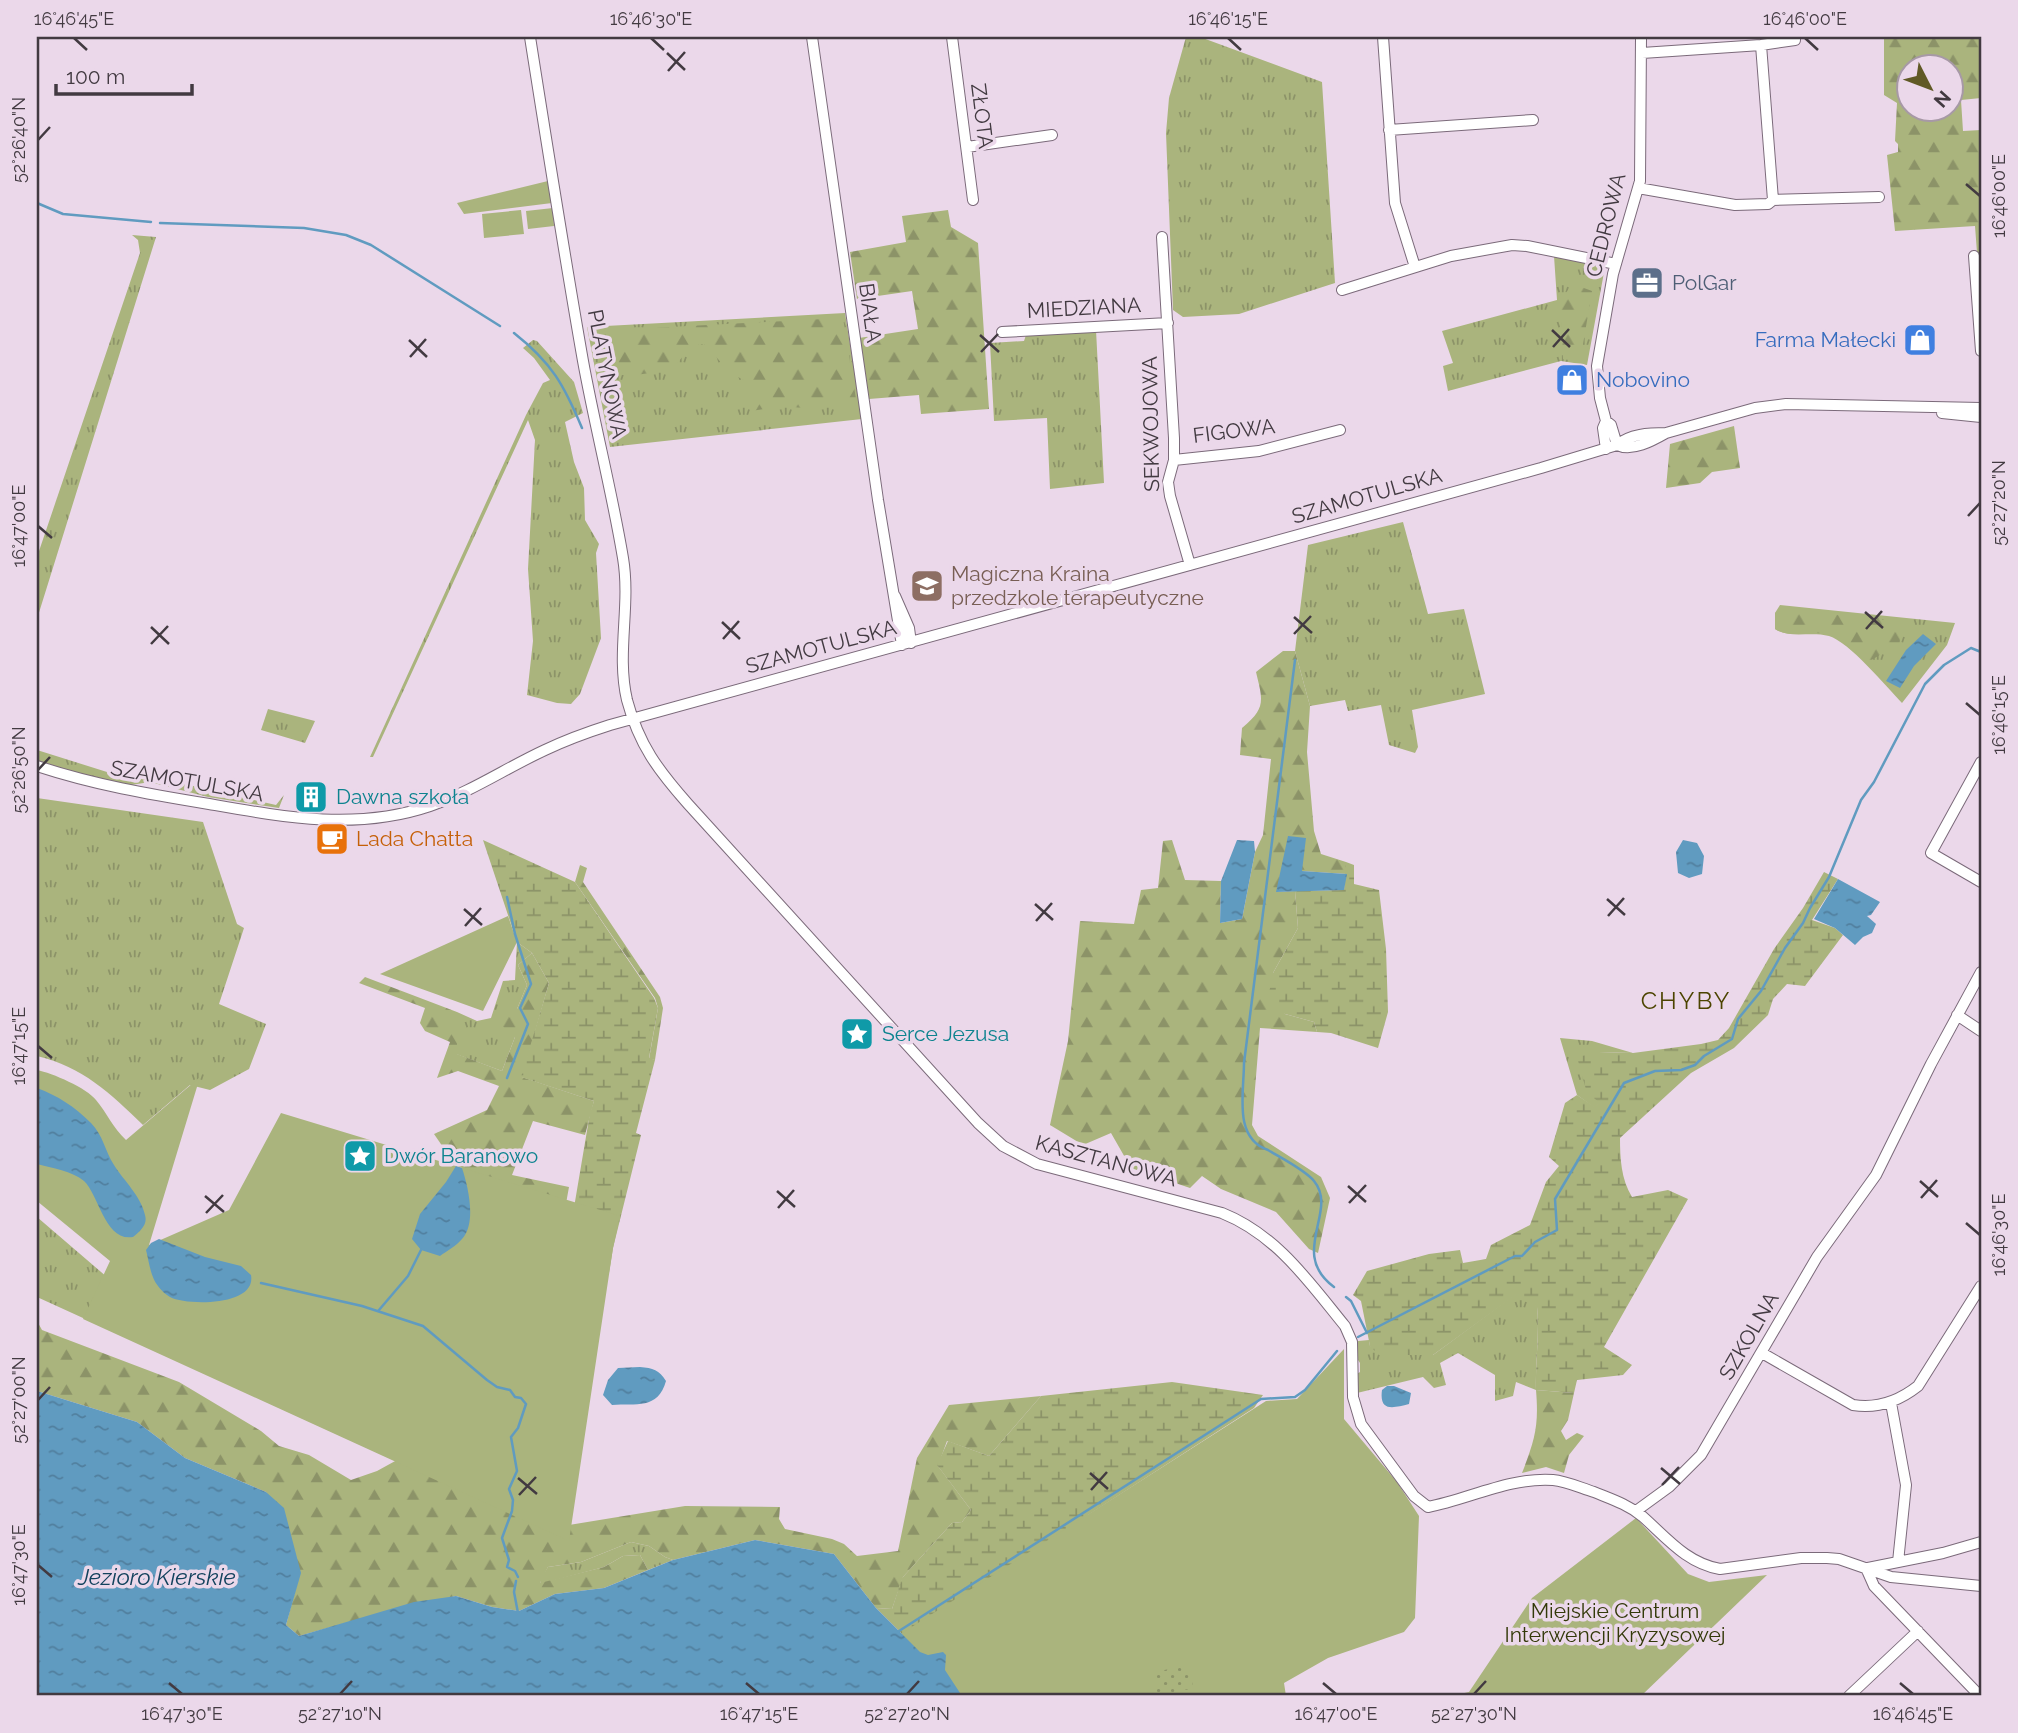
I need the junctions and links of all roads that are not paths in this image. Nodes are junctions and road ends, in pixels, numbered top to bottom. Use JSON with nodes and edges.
{"nodes":[{"id":1,"x":530,"y":37,"type":"edge"},
{"id":2,"x":812,"y":37,"type":"edge"},
{"id":3,"x":952,"y":37,"type":"edge"},
{"id":4,"x":1383,"y":37,"type":"edge"},
{"id":5,"x":1641,"y":37,"type":"edge"},
{"id":6,"x":1795,"y":38,"type":"edge"},
{"id":7,"x":1761,"y":45,"type":"junction"},
{"id":8,"x":1642,"y":53,"type":"junction"},
{"id":9,"x":1533,"y":120,"type":"dead end"},
{"id":10,"x":1389,"y":130,"type":"junction"},
{"id":11,"x":1052,"y":135,"type":"dead end"},
{"id":12,"x":967,"y":147,"type":"junction"},
{"id":13,"x":1638,"y":188,"type":"junction"},
{"id":14,"x":1879,"y":197,"type":"dead end"},
{"id":15,"x":973,"y":200,"type":"dead end"},
{"id":16,"x":1773,"y":200,"type":"junction"},
{"id":17,"x":1162,"y":237,"type":"dead end"},
{"id":18,"x":1974,"y":256,"type":"dead end"},
{"id":19,"x":1616,"y":264,"type":"junction"},
{"id":20,"x":1415,"y":267,"type":"junction"},
{"id":21,"x":1342,"y":290,"type":"dead end"},
{"id":22,"x":1168,"y":323,"type":"junction"},
{"id":23,"x":1002,"y":332,"type":"dead end"},
{"id":24,"x":1981,"y":351,"type":"edge"},
{"id":25,"x":1929,"y":408,"type":"junction"},
{"id":26,"x":1981,"y":408,"type":"edge"},
{"id":27,"x":1981,"y":417,"type":"edge"},
{"id":28,"x":1340,"y":430,"type":"dead end"},
{"id":29,"x":1611,"y":447,"type":"junction"},
{"id":30,"x":1174,"y":460,"type":"junction"},
{"id":31,"x":1190,"y":565,"type":"junction"},
{"id":32,"x":907,"y":644,"type":"junction"},
{"id":33,"x":634,"y":718,"type":"junction"},
{"id":34,"x":1981,"y":762,"type":"edge"},
{"id":35,"x":37,"y":766,"type":"edge"},
{"id":36,"x":1981,"y":882,"type":"edge"},
{"id":37,"x":1981,"y":972,"type":"edge"},
{"id":38,"x":1957,"y":1015,"type":"junction"},
{"id":39,"x":1981,"y":1031,"type":"edge"},
{"id":40,"x":1981,"y":1286,"type":"edge"},
{"id":41,"x":1762,"y":1353,"type":"junction"},
{"id":42,"x":1891,"y":1403,"type":"junction"},
{"id":43,"x":1636,"y":1511,"type":"junction"},
{"id":44,"x":1981,"y":1542,"type":"edge"},
{"id":45,"x":1898,"y":1562,"type":"junction"},
{"id":46,"x":1866,"y":1568,"type":"junction"},
{"id":47,"x":1981,"y":1586,"type":"edge"},
{"id":48,"x":1918,"y":1631,"type":"junction"},
{"id":49,"x":1849,"y":1696,"type":"edge"},
{"id":50,"x":1980,"y":1696,"type":"edge"}],
"edges":[{"from":1,"to":33,"type":"street","name":"PLATYNOWA"},
{"from":2,"to":32,"type":"street","name":"BIAŁA"},
{"from":3,"to":12,"type":"street","name":"ZŁOTA"},
{"from":4,"to":10,"type":"street"},
{"from":5,"to":8,"type":"street","name":"CEDROWA"},
{"from":6,"to":7,"type":"street"},
{"from":7,"to":8,"type":"street"},
{"from":7,"to":16,"type":"street"},
{"from":8,"to":13,"type":"street","name":"CEDROWA"},
{"from":9,"to":10,"type":"street"},
{"from":10,"to":20,"type":"street"},
{"from":11,"to":12,"type":"street"},
{"from":12,"to":15,"type":"street","name":"ZŁOTA"},
{"from":13,"to":16,"type":"street"},
{"from":13,"to":19,"type":"street","name":"CEDROWA"},
{"from":14,"to":16,"type":"street"},
{"from":17,"to":22,"type":"street","name":"SEKWOJOWA"},
{"from":18,"to":24,"type":"street"},
{"from":19,"to":20,"type":"street"},
{"from":19,"to":29,"type":"street","name":"CEDROWA"},
{"from":20,"to":21,"type":"street"},
{"from":22,"to":23,"type":"street","name":"MIEDZIANA"},
{"from":22,"to":30,"type":"street","name":"SEKWOJOWA"},
{"from":25,"to":26,"type":"street","name":"SZAMOTULSKA"},
{"from":25,"to":27,"type":"street","name":"SZAMOTULSKA"},
{"from":25,"to":29,"type":"street","name":"SZAMOTULSKA"},
{"from":28,"to":30,"type":"street","name":"FIGOWA"},
{"from":29,"to":31,"type":"street","name":"SZAMOTULSKA"},
{"from":30,"to":31,"type":"street","name":"SEKWOJOWA"},
{"from":31,"to":32,"type":"street","name":"SZAMOTULSKA"},
{"from":32,"to":33,"type":"street","name":"SZAMOTULSKA"},
{"from":33,"to":35,"type":"street","name":"SZAMOTULSKA"},
{"from":33,"to":43,"type":"street","name":"KASZTANOWA"},
{"from":34,"to":36,"type":"street"},
{"from":37,"to":38,"type":"street","name":"SZKOLNA"},
{"from":38,"to":39,"type":"street"},
{"from":38,"to":41,"type":"street","name":"SZKOLNA"},
{"from":40,"to":42,"type":"street"},
{"from":41,"to":42,"type":"street"},
{"from":41,"to":43,"type":"street","name":"SZKOLNA"},
{"from":42,"to":45,"type":"street"},
{"from":43,"to":46,"type":"street"},
{"from":44,"to":45,"type":"street"},
{"from":45,"to":46,"type":"street"},
{"from":46,"to":47,"type":"street"},
{"from":46,"to":48,"type":"street"},
{"from":48,"to":49,"type":"street"},
{"from":48,"to":50,"type":"street"}]}
